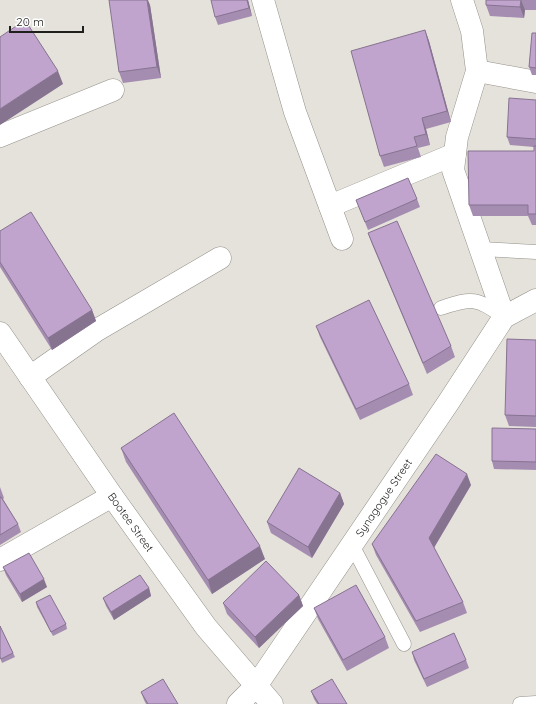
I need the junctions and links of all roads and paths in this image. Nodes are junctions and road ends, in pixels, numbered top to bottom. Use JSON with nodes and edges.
{"nodes":[{"id":1,"x":263,"y":0,"type":"edge"},
{"id":2,"x":462,"y":0,"type":"edge"},
{"id":3,"x":477,"y":71,"type":"junction"},
{"id":4,"x":536,"y":82,"type":"edge"},
{"id":5,"x":113,"y":90,"type":"dead end"},
{"id":6,"x":0,"y":136,"type":"edge"},
{"id":7,"x":455,"y":154,"type":"junction"},
{"id":8,"x":330,"y":206,"type":"junction"},
{"id":9,"x":342,"y":239,"type":"dead end"},
{"id":10,"x":480,"y":249,"type":"junction"},
{"id":11,"x":536,"y":252,"type":"edge"},
{"id":12,"x":220,"y":258,"type":"dead end"},
{"id":13,"x":536,"y":300,"type":"edge"},
{"id":14,"x":441,"y":308,"type":"dead end"},
{"id":15,"x":504,"y":317,"type":"junction"},
{"id":16,"x":0,"y":333,"type":"edge"},
{"id":17,"x":30,"y":377,"type":"junction"},
{"id":18,"x":112,"y":496,"type":"junction"},
{"id":19,"x":352,"y":545,"type":"junction"},
{"id":20,"x":0,"y":560,"type":"edge"},
{"id":21,"x":404,"y":644,"type":"dead end"},
{"id":22,"x":256,"y":686,"type":"junction"},
{"id":23,"x":536,"y":703,"type":"edge"},
{"id":24,"x":238,"y":704,"type":"edge"},
{"id":25,"x":272,"y":704,"type":"edge"},
{"id":26,"x":520,"y":704,"type":"edge"}],
"edges":[{"from":1,"to":8,"type":"street"},
{"from":2,"to":3,"type":"street"},
{"from":3,"to":4,"type":"street"},
{"from":3,"to":7,"type":"street"},
{"from":5,"to":6,"type":"street"},
{"from":7,"to":8,"type":"street"},
{"from":7,"to":10,"type":"street"},
{"from":8,"to":9,"type":"street"},
{"from":10,"to":11,"type":"lane"},
{"from":10,"to":15,"type":"street"},
{"from":12,"to":17,"type":"street"},
{"from":13,"to":15,"type":"street","name":"Synagogue Street"},
{"from":14,"to":15,"type":"lane"},
{"from":15,"to":19,"type":"street","name":"Synagogue Street"},
{"from":16,"to":17,"type":"street","name":"Bootee Street"},
{"from":17,"to":18,"type":"street","name":"Bootee Street"},
{"from":18,"to":20,"type":"street"},
{"from":18,"to":22,"type":"street","name":"Bootee Street"},
{"from":19,"to":21,"type":"lane"},
{"from":19,"to":22,"type":"street","name":"Synagogue Street"},
{"from":22,"to":24,"type":"street","name":"Synagogue Street"},
{"from":22,"to":25,"type":"street","name":"Bootee Street"},
{"from":23,"to":26,"type":"lane"}]}
